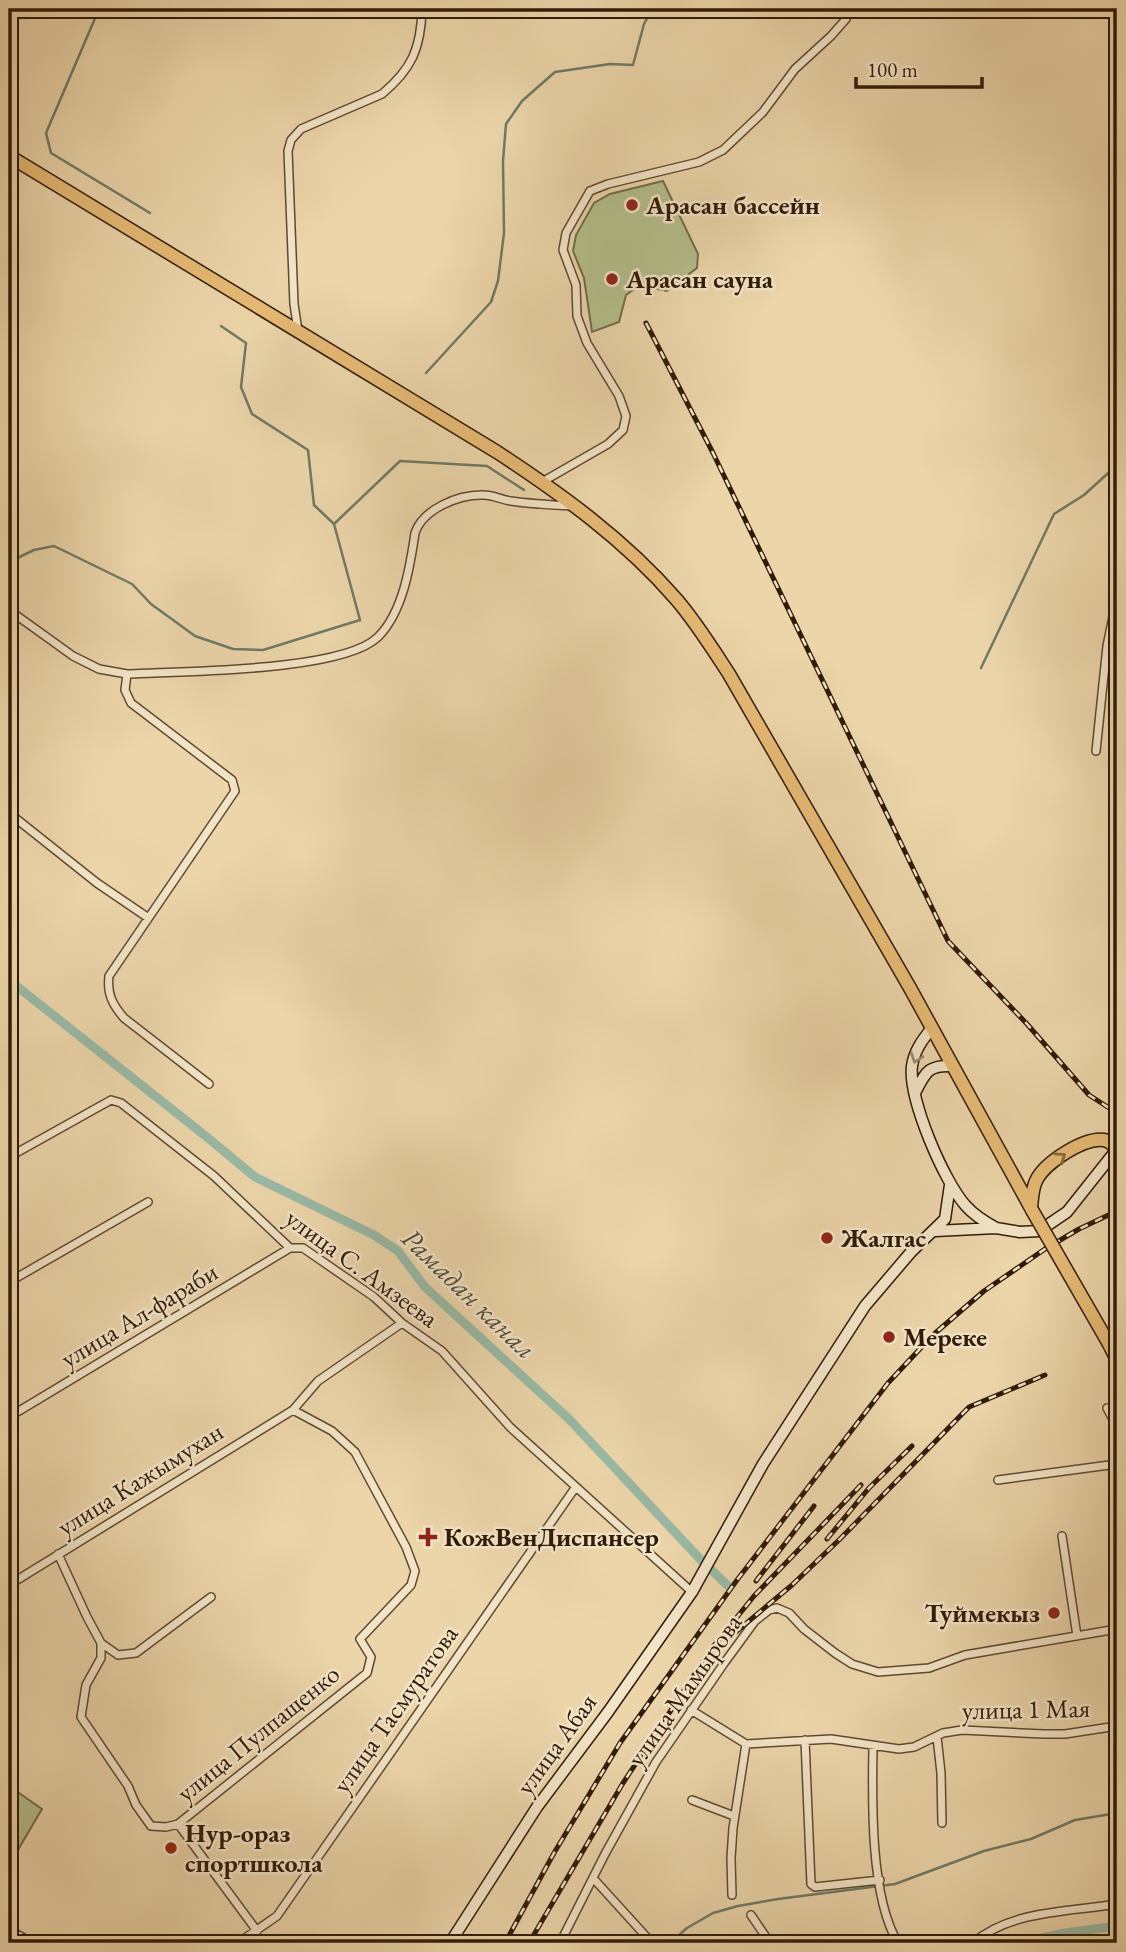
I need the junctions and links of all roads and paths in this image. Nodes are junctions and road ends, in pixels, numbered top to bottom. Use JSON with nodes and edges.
{"nodes":[{"id":1,"x":17,"y":9,"type":"edge"},
{"id":2,"x":422,"y":9,"type":"edge"},
{"id":3,"x":850,"y":9,"type":"edge"},
{"id":4,"x":9,"y":38,"type":"edge"},
{"id":5,"x":9,"y":156,"type":"edge"},
{"id":6,"x":298,"y":332,"type":"junction"},
{"id":7,"x":542,"y":482,"type":"junction"},
{"id":8,"x":574,"y":506,"type":"junction"},
{"id":9,"x":1117,"y":597,"type":"edge"},
{"id":10,"x":9,"y":610,"type":"edge"},
{"id":11,"x":1107,"y":646,"type":"junction"},
{"id":12,"x":1117,"y":646,"type":"edge"},
{"id":13,"x":127,"y":674,"type":"junction"},
{"id":14,"x":1096,"y":751,"type":"dead end"},
{"id":15,"x":9,"y":813,"type":"edge"},
{"id":16,"x":147,"y":917,"type":"junction"},
{"id":17,"x":932,"y":1028,"type":"junction"},
{"id":18,"x":952,"y":1066,"type":"junction"},
{"id":19,"x":208,"y":1084,"type":"dead end"},
{"id":20,"x":916,"y":1091,"type":"junction"},
{"id":21,"x":1117,"y":1149,"type":"edge"},
{"id":22,"x":9,"y":1157,"type":"edge"},
{"id":23,"x":950,"y":1185,"type":"junction"},
{"id":24,"x":148,"y":1202,"type":"dead end"},
{"id":25,"x":1032,"y":1209,"type":"junction"},
{"id":26,"x":996,"y":1228,"type":"junction"},
{"id":27,"x":935,"y":1231,"type":"junction"},
{"id":28,"x":290,"y":1248,"type":"junction"},
{"id":29,"x":9,"y":1282,"type":"edge"},
{"id":30,"x":402,"y":1323,"type":"junction"},
{"id":31,"x":1117,"y":1360,"type":"edge"},
{"id":32,"x":1107,"y":1408,"type":"dead end"},
{"id":33,"x":293,"y":1410,"type":"junction"},
{"id":34,"x":9,"y":1417,"type":"edge"},
{"id":35,"x":1117,"y":1427,"type":"edge"},
{"id":36,"x":1117,"y":1464,"type":"edge"},
{"id":37,"x":998,"y":1480,"type":"dead end"},
{"id":38,"x":575,"y":1488,"type":"junction"},
{"id":39,"x":1062,"y":1536,"type":"dead end"},
{"id":40,"x":58,"y":1554,"type":"junction"},
{"id":41,"x":9,"y":1585,"type":"edge"},
{"id":42,"x":692,"y":1592,"type":"junction"},
{"id":43,"x":211,"y":1597,"type":"dead end"},
{"id":44,"x":1117,"y":1629,"type":"edge"},
{"id":45,"x":1076,"y":1636,"type":"junction"},
{"id":46,"x":101,"y":1643,"type":"junction"},
{"id":47,"x":691,"y":1710,"type":"junction"},
{"id":48,"x":1117,"y":1726,"type":"edge"},
{"id":49,"x":937,"y":1737,"type":"junction"},
{"id":50,"x":805,"y":1740,"type":"junction"},
{"id":51,"x":746,"y":1744,"type":"junction"},
{"id":52,"x":873,"y":1746,"type":"junction"},
{"id":53,"x":692,"y":1800,"type":"dead end"},
{"id":54,"x":734,"y":1816,"type":"junction"},
{"id":55,"x":942,"y":1823,"type":"dead end"},
{"id":56,"x":178,"y":1824,"type":"junction"},
{"id":57,"x":593,"y":1878,"type":"junction"},
{"id":58,"x":880,"y":1880,"type":"junction"},
{"id":59,"x":732,"y":1895,"type":"dead end"},
{"id":60,"x":1117,"y":1903,"type":"edge"},
{"id":61,"x":751,"y":1915,"type":"dead end"},
{"id":62,"x":9,"y":1930,"type":"edge"},
{"id":63,"x":257,"y":1931,"type":"junction"},
{"id":64,"x":33,"y":1943,"type":"edge"},
{"id":65,"x":238,"y":1943,"type":"edge"},
{"id":66,"x":450,"y":1943,"type":"edge"},
{"id":67,"x":559,"y":1943,"type":"edge"},
{"id":68,"x":652,"y":1943,"type":"edge"},
{"id":69,"x":770,"y":1943,"type":"edge"},
{"id":70,"x":898,"y":1943,"type":"edge"},
{"id":71,"x":973,"y":1943,"type":"edge"}],
"edges":[{"from":1,"to":4,"type":"street"},
{"from":2,"to":6,"type":"street"},
{"from":3,"to":7,"type":"street"},
{"from":5,"to":6,"type":"highway"},
{"from":6,"to":7,"type":"highway"},
{"from":7,"to":8,"type":"highway"},
{"from":8,"to":13,"type":"street"},
{"from":8,"to":17,"type":"highway"},
{"from":9,"to":11,"type":"street"},
{"from":10,"to":13,"type":"street"},
{"from":11,"to":12,"type":"street"},
{"from":11,"to":14,"type":"street"},
{"from":13,"to":16,"type":"street"},
{"from":15,"to":16,"type":"street"},
{"from":16,"to":19,"type":"street"},
{"from":17,"to":18,"type":"highway"},
{"from":17,"to":20,"type":"main road","one_way":true},
{"from":18,"to":20,"type":"main road"},
{"from":18,"to":25,"type":"highway"},
{"from":20,"to":23,"type":"main road"},
{"from":25,"to":21,"type":"highway","one_way":true},
{"from":21,"to":26,"type":"main road"},
{"from":22,"to":28,"type":"street","name":"улица С. Амзеева"},
{"from":23,"to":26,"type":"main road"},
{"from":23,"to":27,"type":"main road"},
{"from":24,"to":29,"type":"street"},
{"from":25,"to":31,"type":"highway","bridge":true},
{"from":26,"to":27,"type":"main road"},
{"from":27,"to":42,"type":"main road","name":"улица Абая"},
{"from":28,"to":30,"type":"street","name":"улица С. Амзеева"},
{"from":28,"to":34,"type":"street","name":"улица Ал-фараби"},
{"from":30,"to":33,"type":"street","name":"улица Кажымухан"},
{"from":30,"to":38,"type":"street","name":"улица С. Амзеева"},
{"from":32,"to":35,"type":"street"},
{"from":33,"to":40,"type":"street","name":"улица Кажымухан"},
{"from":33,"to":56,"type":"street","name":"улица Пулпащенко"},
{"from":36,"to":37,"type":"street"},
{"from":38,"to":42,"type":"street","name":"улица С. Амзеева"},
{"from":38,"to":63,"type":"street","name":"улица Тасмуратова"},
{"from":39,"to":45,"type":"street"},
{"from":40,"to":41,"type":"street","name":"улица Кажымухан"},
{"from":40,"to":46,"type":"street"},
{"from":42,"to":66,"type":"main road","name":"улица Абая"},
{"from":43,"to":46,"type":"street"},
{"from":44,"to":45,"type":"street","name":"улица Мамырова"},
{"from":45,"to":47,"type":"street","name":"улица Мамырова"},
{"from":46,"to":56,"type":"street","name":"улица Пулпащенко"},
{"from":47,"to":51,"type":"street"},
{"from":47,"to":57,"type":"street","name":"улица Мамырова"},
{"from":48,"to":49,"type":"street","name":"улица 1 Мая"},
{"from":49,"to":52,"type":"street","name":"улица 1 Мая"},
{"from":49,"to":55,"type":"street","name":"улица 1 Мая"},
{"from":50,"to":51,"type":"street","name":"улица 1 Мая"},
{"from":50,"to":52,"type":"street","name":"улица 1 Мая"},
{"from":50,"to":58,"type":"street"},
{"from":51,"to":54,"type":"street"},
{"from":52,"to":58,"type":"street"},
{"from":53,"to":54,"type":"street"},
{"from":54,"to":59,"type":"street"},
{"from":56,"to":63,"type":"street"},
{"from":57,"to":67,"type":"street","name":"улица Мамырова"},
{"from":57,"to":68,"type":"street"},
{"from":58,"to":70,"type":"street"},
{"from":60,"to":71,"type":"street"},
{"from":61,"to":69,"type":"street"},
{"from":62,"to":64,"type":"street"},
{"from":63,"to":65,"type":"street","name":"улица Тасмуратова"}]}
